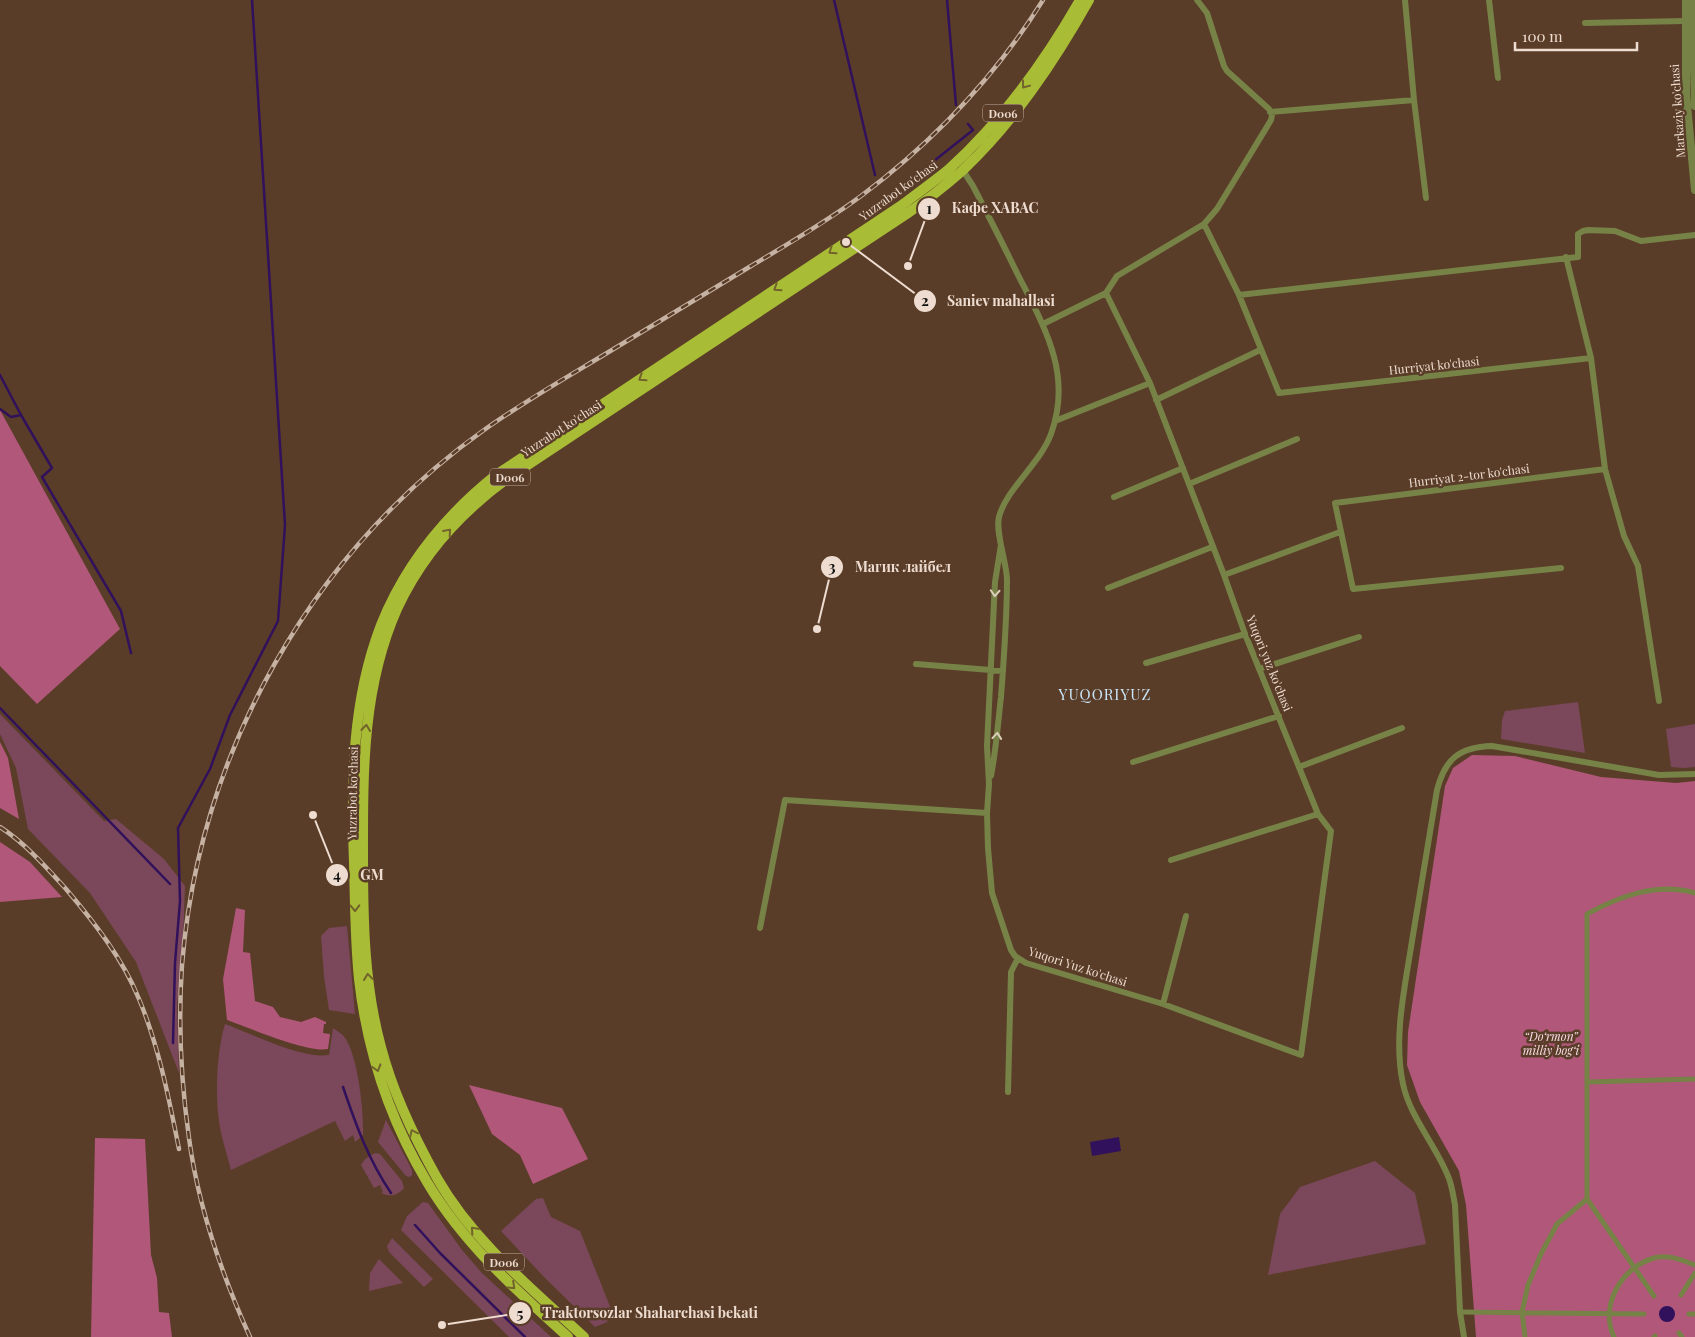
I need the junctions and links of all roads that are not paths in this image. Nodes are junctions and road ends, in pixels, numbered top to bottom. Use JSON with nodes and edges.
{"nodes":[{"id":1,"x":1080,"y":0,"type":"edge"},
{"id":2,"x":1089,"y":0,"type":"edge"},
{"id":3,"x":1197,"y":0,"type":"edge"},
{"id":4,"x":1405,"y":0,"type":"edge"},
{"id":5,"x":1489,"y":0,"type":"edge"},
{"id":6,"x":1686,"y":0,"type":"edge"},
{"id":7,"x":1694,"y":0,"type":"edge"},
{"id":8,"x":1689,"y":21,"type":"junction"},
{"id":9,"x":1585,"y":23,"type":"dead end"},
{"id":10,"x":1684,"y":31,"type":"junction"},
{"id":11,"x":1694,"y":31,"type":"edge"},
{"id":12,"x":1498,"y":78,"type":"dead end"},
{"id":13,"x":1414,"y":100,"type":"junction"},
{"id":14,"x":1695,"y":106,"type":"edge"},
{"id":15,"x":1270,"y":112,"type":"junction"},
{"id":16,"x":959,"y":166,"type":"junction"},
{"id":17,"x":1695,"y":190,"type":"edge"},
{"id":18,"x":1426,"y":198,"type":"dead end"},
{"id":19,"x":1204,"y":224,"type":"junction"},
{"id":20,"x":1695,"y":236,"type":"edge"},
{"id":21,"x":855,"y":243,"type":"junction"},
{"id":22,"x":1566,"y":257,"type":"junction"},
{"id":23,"x":1106,"y":292,"type":"junction"},
{"id":24,"x":1239,"y":295,"type":"junction"},
{"id":25,"x":1043,"y":324,"type":"junction"},
{"id":26,"x":1260,"y":350,"type":"junction"},
{"id":27,"x":1591,"y":358,"type":"junction"},
{"id":28,"x":1150,"y":383,"type":"junction"},
{"id":29,"x":1156,"y":400,"type":"junction"},
{"id":30,"x":1055,"y":422,"type":"junction"},
{"id":31,"x":1297,"y":439,"type":"dead end"},
{"id":32,"x":1183,"y":468,"type":"junction"},
{"id":33,"x":1605,"y":469,"type":"junction"},
{"id":34,"x":1189,"y":484,"type":"junction"},
{"id":35,"x":1114,"y":497,"type":"dead end"},
{"id":36,"x":1340,"y":532,"type":"junction"},
{"id":37,"x":1001,"y":545,"type":"junction"},
{"id":38,"x":1212,"y":547,"type":"junction"},
{"id":39,"x":1561,"y":568,"type":"dead end"},
{"id":40,"x":1224,"y":575,"type":"junction"},
{"id":41,"x":1108,"y":588,"type":"dead end"},
{"id":42,"x":1245,"y":634,"type":"junction"},
{"id":43,"x":1358,"y":637,"type":"dead end"},
{"id":44,"x":1146,"y":663,"type":"dead end"},
{"id":45,"x":916,"y":664,"type":"dead end"},
{"id":46,"x":1259,"y":669,"type":"junction"},
{"id":47,"x":991,"y":670,"type":"junction"},
{"id":48,"x":1003,"y":671,"type":"junction"},
{"id":49,"x":1659,"y":701,"type":"dead end"},
{"id":50,"x":1279,"y":716,"type":"junction"},
{"id":51,"x":1402,"y":728,"type":"dead end"},
{"id":52,"x":1133,"y":762,"type":"dead end"},
{"id":53,"x":1299,"y":767,"type":"junction"},
{"id":54,"x":1695,"y":774,"type":"edge"},
{"id":55,"x":989,"y":784,"type":"junction"},
{"id":56,"x":987,"y":813,"type":"junction"},
{"id":57,"x":1318,"y":814,"type":"junction"},
{"id":58,"x":1170,"y":860,"type":"dead end"},
{"id":59,"x":1695,"y":893,"type":"edge"},
{"id":60,"x":1186,"y":916,"type":"dead end"},
{"id":61,"x":760,"y":928,"type":"dead end"},
{"id":62,"x":1018,"y":958,"type":"junction"},
{"id":63,"x":1163,"y":1004,"type":"junction"},
{"id":64,"x":1301,"y":1055,"type":"joint"},
{"id":65,"x":1695,"y":1079,"type":"edge"},
{"id":66,"x":1587,"y":1082,"type":"junction"},
{"id":67,"x":1008,"y":1092,"type":"dead end"},
{"id":68,"x":436,"y":1176,"type":"junction"},
{"id":69,"x":426,"y":1181,"type":"junction"},
{"id":70,"x":1587,"y":1199,"type":"junction"},
{"id":71,"x":1695,"y":1265,"type":"edge"},
{"id":72,"x":1634,"y":1267,"type":"junction"},
{"id":73,"x":1695,"y":1273,"type":"edge"},
{"id":74,"x":1680,"y":1295,"type":"dead end"},
{"id":75,"x":1654,"y":1296,"type":"dead end"},
{"id":76,"x":1460,"y":1312,"type":"junction"},
{"id":77,"x":1522,"y":1312,"type":"junction"},
{"id":78,"x":1609,"y":1314,"type":"junction"},
{"id":79,"x":1644,"y":1314,"type":"dead end"},
{"id":80,"x":568,"y":1337,"type":"edge"},
{"id":81,"x":584,"y":1337,"type":"edge"},
{"id":82,"x":1464,"y":1337,"type":"edge"},
{"id":83,"x":1525,"y":1337,"type":"edge"},
{"id":84,"x":1614,"y":1337,"type":"edge"}],
"edges":[{"from":1,"to":16,"type":"main road","name":"Yuzrabot ko'chasi","number":"D006","one_way":true},
{"from":2,"to":16,"type":"main road","name":"Yuzrabot ko'chasi","number":"D006"},
{"from":3,"to":15,"type":"street"},
{"from":4,"to":13,"type":"street"},
{"from":5,"to":12,"type":"street"},
{"from":6,"to":8,"type":"street","name":"Markaziy ko'chasi"},
{"from":7,"to":8,"type":"street","name":"Markaziy ko'chasi"},
{"from":8,"to":9,"type":"street"},
{"from":8,"to":10,"type":"street","name":"Markaziy ko'chasi"},
{"from":8,"to":11,"type":"street","name":"Markaziy ko'chasi"},
{"from":10,"to":11,"type":"street"},
{"from":10,"to":17,"type":"street","name":"Markaziy ko'chasi"},
{"from":11,"to":14,"type":"street","name":"Markaziy ko'chasi"},
{"from":13,"to":15,"type":"street"},
{"from":13,"to":18,"type":"street"},
{"from":15,"to":19,"type":"street"},
{"from":16,"to":21,"type":"main road","name":"Yuzrabot ko'chasi","number":"D006"},
{"from":16,"to":25,"type":"street","name":"Yuqori Yuz ko'chasi"},
{"from":19,"to":23,"type":"street"},
{"from":19,"to":24,"type":"street"},
{"from":20,"to":22,"type":"street"},
{"from":68,"to":21,"type":"main road","name":"Yuzrabot ko'chasi","number":"D006","one_way":true},
{"from":21,"to":69,"type":"main road","name":"Yuzrabot ko'chasi","number":"D006","one_way":true},
{"from":22,"to":24,"type":"street"},
{"from":22,"to":27,"type":"street"},
{"from":23,"to":25,"type":"street"},
{"from":23,"to":28,"type":"street","name":"Yuqori yuz ko'chasi"},
{"from":24,"to":26,"type":"street"},
{"from":25,"to":30,"type":"street","name":"Yuqori Yuz ko'chasi"},
{"from":26,"to":27,"type":"street","name":"Hurriyat ko'chasi"},
{"from":26,"to":29,"type":"street"},
{"from":27,"to":33,"type":"street"},
{"from":28,"to":29,"type":"street","name":"Yuqori yuz ko'chasi"},
{"from":28,"to":30,"type":"street"},
{"from":29,"to":32,"type":"street","name":"Yuqori yuz ko'chasi"},
{"from":30,"to":37,"type":"street","name":"Yuqori Yuz ko'chasi"},
{"from":31,"to":34,"type":"street"},
{"from":32,"to":34,"type":"street","name":"Yuqori yuz ko'chasi"},
{"from":32,"to":35,"type":"street"},
{"from":33,"to":36,"type":"street","name":"Hurriyat 2-tor ko'chasi"},
{"from":33,"to":49,"type":"street"},
{"from":34,"to":38,"type":"street","name":"Yuqori yuz ko'chasi"},
{"from":36,"to":39,"type":"street"},
{"from":36,"to":40,"type":"street"},
{"from":37,"to":47,"type":"street","name":"Yuqori Yuz ko'chasi","one_way":true},
{"from":37,"to":48,"type":"street","name":"Yuqori Yuz ko'chasi"},
{"from":38,"to":40,"type":"street","name":"Yuqori yuz ko'chasi"},
{"from":38,"to":41,"type":"street"},
{"from":40,"to":42,"type":"street","name":"Yuqori yuz ko'chasi"},
{"from":42,"to":44,"type":"street"},
{"from":42,"to":46,"type":"street","name":"Yuqori yuz ko'chasi"},
{"from":43,"to":46,"type":"street"},
{"from":45,"to":47,"type":"street"},
{"from":46,"to":50,"type":"street","name":"Yuqori yuz ko'chasi"},
{"from":47,"to":48,"type":"street"},
{"from":47,"to":55,"type":"street","name":"Yuqori Yuz ko'chasi"},
{"from":55,"to":48,"type":"street","name":"Yuqori Yuz ko'chasi","one_way":true},
{"from":50,"to":52,"type":"street"},
{"from":50,"to":53,"type":"street","name":"Yuqori yuz ko'chasi"},
{"from":51,"to":53,"type":"street"},
{"from":53,"to":57,"type":"street","name":"Yuqori yuz ko'chasi"},
{"from":54,"to":76,"type":"street"},
{"from":55,"to":56,"type":"street","name":"Yuqori Yuz ko'chasi"},
{"from":56,"to":61,"type":"street"},
{"from":56,"to":62,"type":"street","name":"Yuqori Yuz ko'chasi"},
{"from":57,"to":58,"type":"street"},
{"from":57,"to":64,"type":"street","name":"Yuqori yuz ko'chasi"},
{"from":59,"to":66,"type":"street"},
{"from":60,"to":63,"type":"street"},
{"from":62,"to":63,"type":"street","name":"Yuqori Yuz ko'chasi"},
{"from":62,"to":67,"type":"street"},
{"from":63,"to":64,"type":"street","name":"Yuqori Yuz ko'chasi"},
{"from":65,"to":66,"type":"street"},
{"from":66,"to":70,"type":"street"},
{"from":68,"to":69,"type":"main road"},
{"from":81,"to":68,"type":"main road","name":"Yuzrabot ko'chasi","number":"D006","one_way":true},
{"from":69,"to":80,"type":"main road","name":"Yuzrabot ko'chasi","number":"D006","one_way":true},
{"from":70,"to":72,"type":"street"},
{"from":70,"to":77,"type":"street"},
{"from":71,"to":72,"type":"street"},
{"from":72,"to":75,"type":"street"},
{"from":72,"to":78,"type":"street"},
{"from":73,"to":74,"type":"street"},
{"from":76,"to":77,"type":"street"},
{"from":76,"to":82,"type":"street"},
{"from":77,"to":78,"type":"street"},
{"from":77,"to":83,"type":"street"},
{"from":78,"to":79,"type":"street"},
{"from":78,"to":84,"type":"street"}]}
